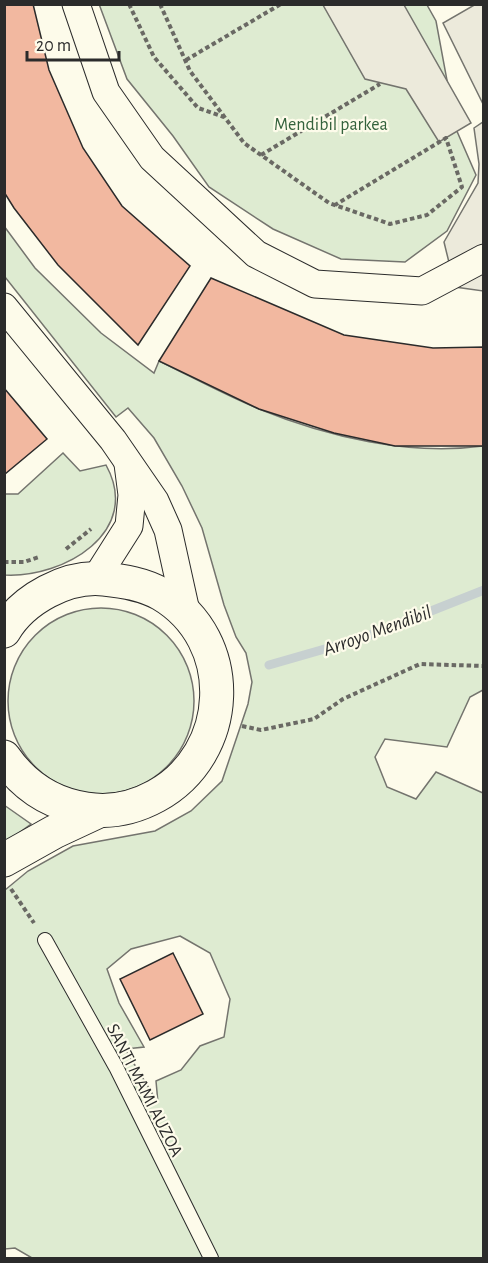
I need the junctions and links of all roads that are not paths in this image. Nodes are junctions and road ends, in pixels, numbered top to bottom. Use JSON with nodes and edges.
{"nodes":[{"id":1,"x":76,"y":4,"type":"edge"},
{"id":2,"x":483,"y":258,"type":"edge"},
{"id":3,"x":4,"y":307,"type":"edge"},
{"id":4,"x":128,"y":463,"type":"junction"},
{"id":5,"x":96,"y":578,"type":"junction"},
{"id":6,"x":4,"y":594,"type":"edge"},
{"id":7,"x":36,"y":597,"type":"junction"},
{"id":8,"x":187,"y":616,"type":"junction"},
{"id":9,"x":4,"y":631,"type":"edge"},
{"id":10,"x":4,"y":757,"type":"edge"},
{"id":11,"x":99,"y":811,"type":"junction"},
{"id":12,"x":7,"y":874,"type":"edge"},
{"id":13,"x":45,"y":940,"type":"road end"},
{"id":14,"x":211,"y":1258,"type":"edge"}],
"edges":[{"from":1,"to":2,"type":"street"},
{"from":3,"to":4,"type":"street"},
{"from":4,"to":5,"type":"street"},
{"from":4,"to":8,"type":"street"},
{"from":5,"to":7,"type":"street"},
{"from":5,"to":8,"type":"street"},
{"from":6,"to":7,"type":"street"},
{"from":7,"to":9,"type":"street"},
{"from":8,"to":11,"type":"street"},
{"from":10,"to":11,"type":"street"},
{"from":11,"to":12,"type":"street"},
{"from":13,"to":14,"type":"lane","name":"SANTI MAMI AUZOA"}]}
